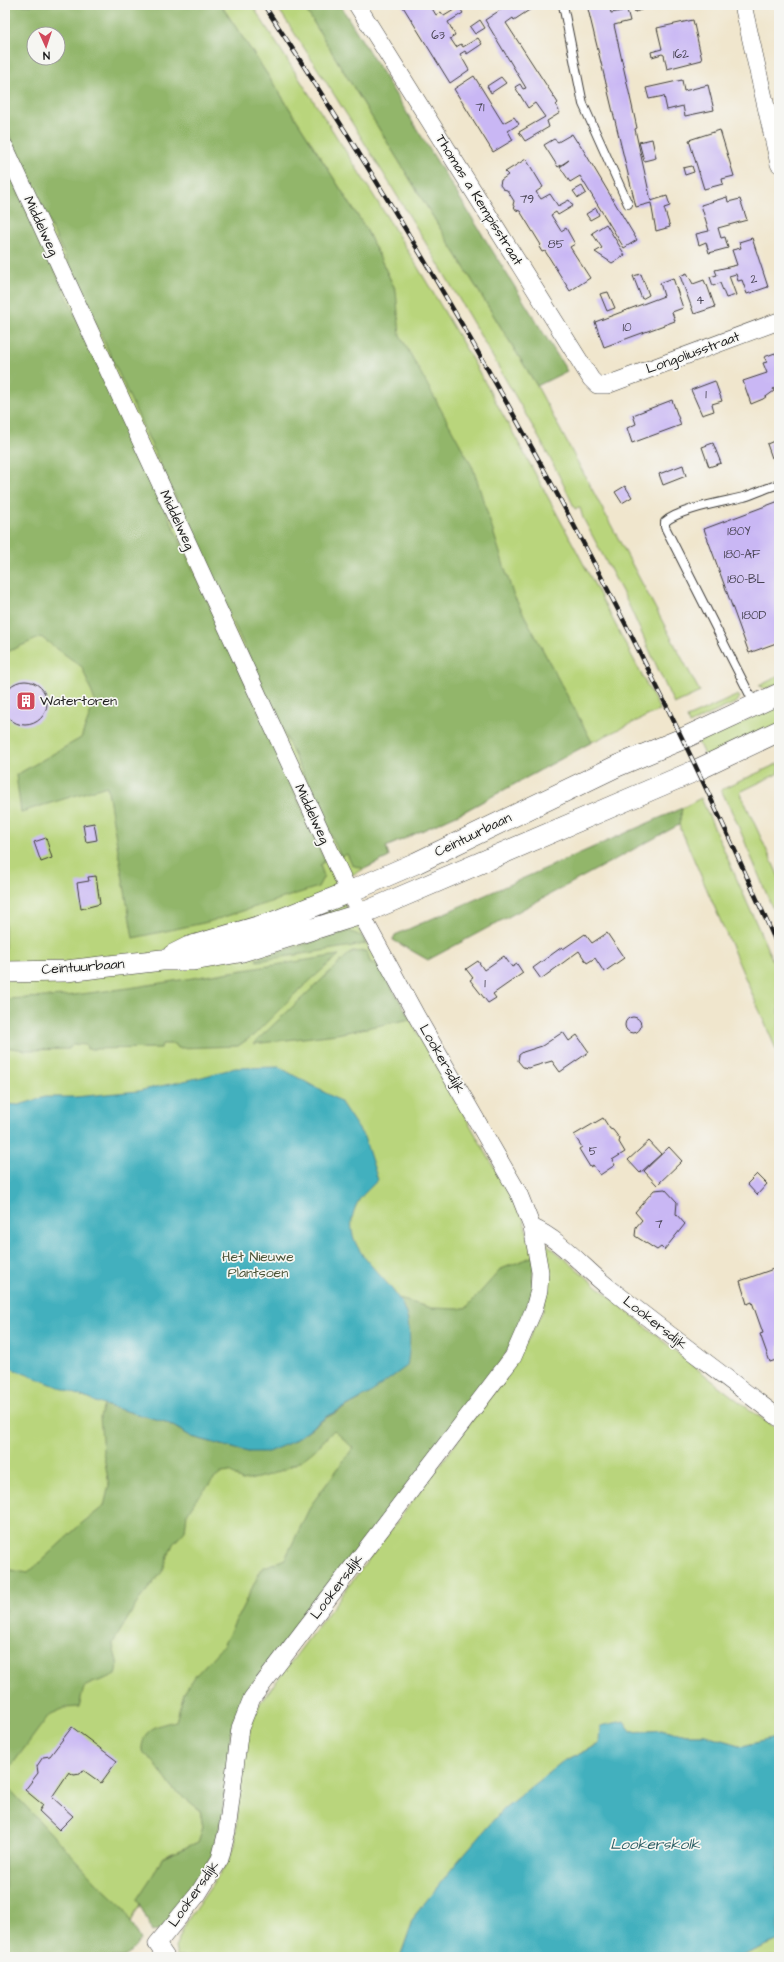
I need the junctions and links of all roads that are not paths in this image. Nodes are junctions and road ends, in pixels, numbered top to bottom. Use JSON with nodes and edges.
{"nodes":[{"id":1,"x":357,"y":5,"type":"edge"},
{"id":2,"x":563,"y":5,"type":"edge"},
{"id":3,"x":743,"y":5,"type":"edge"},
{"id":4,"x":5,"y":147,"type":"edge"},
{"id":5,"x":778,"y":159,"type":"edge"},
{"id":6,"x":628,"y":204,"type":"dead end"},
{"id":7,"x":779,"y":321,"type":"edge"},
{"id":8,"x":607,"y":385,"type":"joint"},
{"id":9,"x":779,"y":484,"type":"edge"},
{"id":10,"x":779,"y":694,"type":"edge"},
{"id":11,"x":755,"y":706,"type":"junction"},
{"id":12,"x":779,"y":731,"type":"edge"},
{"id":13,"x":349,"y":892,"type":"junction"},
{"id":14,"x":360,"y":914,"type":"junction"},
{"id":15,"x":162,"y":960,"type":"junction"},
{"id":16,"x":5,"y":972,"type":"edge"},
{"id":17,"x":532,"y":1227,"type":"junction"},
{"id":18,"x":779,"y":1418,"type":"edge"},
{"id":19,"x":166,"y":1957,"type":"edge"}],
"edges":[{"from":1,"to":8,"type":"street","name":"Thomas a Kempisstraat"},
{"from":2,"to":6,"type":"lane"},
{"from":3,"to":5,"type":"street"},
{"from":4,"to":13,"type":"street","name":"Middelweg"},
{"from":7,"to":8,"type":"street","name":"Longoliusstraat"},
{"from":9,"to":11,"type":"lane"},
{"from":10,"to":11,"type":"street","name":"Ceintuurbaan"},
{"from":11,"to":13,"type":"street","name":"Ceintuurbaan"},
{"from":12,"to":14,"type":"street","name":"Ceintuurbaan"},
{"from":13,"to":14,"type":"street","name":"Lookersdijk"},
{"from":13,"to":15,"type":"street","name":"Ceintuurbaan"},
{"from":14,"to":15,"type":"street","name":"Ceintuurbaan"},
{"from":14,"to":17,"type":"street","name":"Lookersdijk"},
{"from":15,"to":16,"type":"street","name":"Ceintuurbaan"},
{"from":17,"to":18,"type":"street","name":"Lookersdijk"},
{"from":17,"to":19,"type":"street","name":"Lookersdijk"}]}
